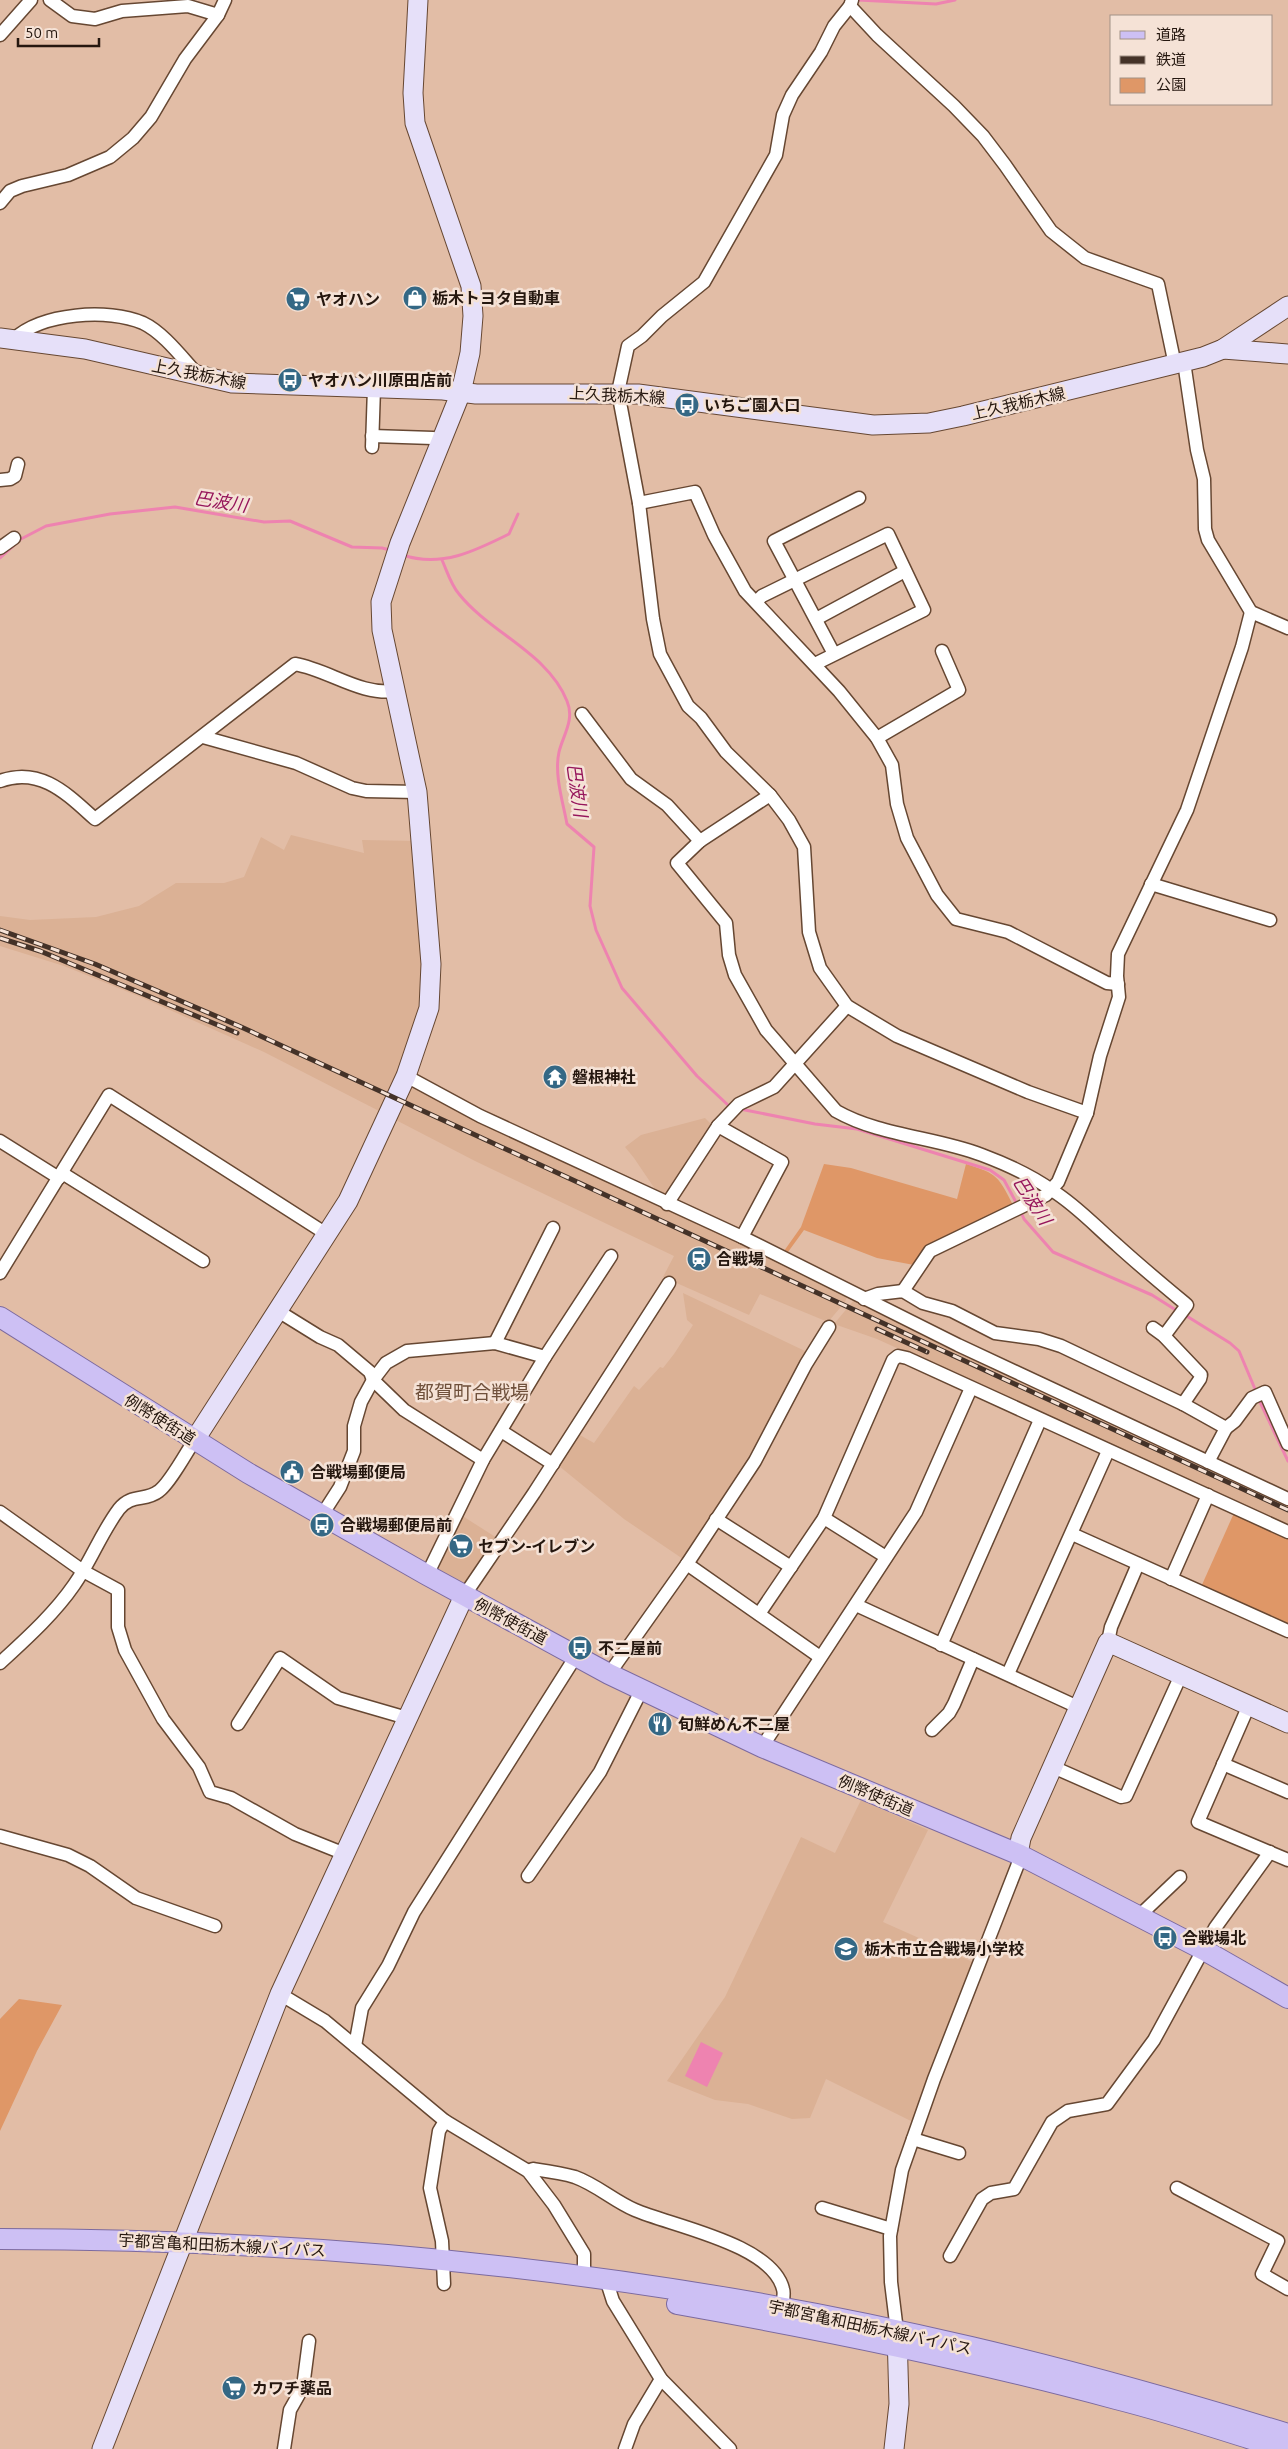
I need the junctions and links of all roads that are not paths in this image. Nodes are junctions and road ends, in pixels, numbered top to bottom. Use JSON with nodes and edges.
{"nodes":[{"id":1,"x":31,"y":0,"type":"edge"},
{"id":2,"x":50,"y":0,"type":"edge"},
{"id":3,"x":226,"y":0,"type":"edge"},
{"id":4,"x":418,"y":0,"type":"edge"},
{"id":5,"x":851,"y":3,"type":"edge"},
{"id":6,"x":218,"y":15,"type":"junction"},
{"id":7,"x":0,"y":35,"type":"edge"},
{"id":8,"x":0,"y":203,"type":"edge"},
{"id":9,"x":1288,"y":306,"type":"edge"},
{"id":10,"x":7,"y":339,"type":"edge"},
{"id":11,"x":1223,"y":349,"type":"junction"},
{"id":12,"x":1288,"y":354,"type":"edge"},
{"id":13,"x":1180,"y":363,"type":"junction"},
{"id":14,"x":201,"y":378,"type":"junction"},
{"id":15,"x":374,"y":388,"type":"junction"},
{"id":16,"x":461,"y":392,"type":"junction"},
{"id":17,"x":618,"y":392,"type":"junction"},
{"id":18,"x":440,"y":440,"type":"junction"},
{"id":19,"x":18,"y":464,"type":"dead end"},
{"id":20,"x":0,"y":480,"type":"edge"},
{"id":21,"x":858,"y":498,"type":"dead end"},
{"id":22,"x":638,"y":503,"type":"junction"},
{"id":23,"x":14,"y":538,"type":"dead end"},
{"id":24,"x":0,"y":548,"type":"edge"},
{"id":25,"x":905,"y":571,"type":"junction"},
{"id":26,"x":796,"y":580,"type":"junction"},
{"id":27,"x":756,"y":602,"type":"junction"},
{"id":28,"x":1251,"y":612,"type":"junction"},
{"id":29,"x":816,"y":619,"type":"junction"},
{"id":30,"x":1288,"y":628,"type":"edge"},
{"id":31,"x":942,"y":651,"type":"dead end"},
{"id":32,"x":834,"y":654,"type":"junction"},
{"id":33,"x":815,"y":664,"type":"junction"},
{"id":34,"x":396,"y":691,"type":"junction"},
{"id":35,"x":582,"y":714,"type":"dead end"},
{"id":36,"x":203,"y":737,"type":"junction"},
{"id":37,"x":877,"y":738,"type":"junction"},
{"id":38,"x":0,"y":781,"type":"edge"},
{"id":39,"x":417,"y":792,"type":"junction"},
{"id":40,"x":770,"y":795,"type":"junction"},
{"id":41,"x":700,"y":841,"type":"junction"},
{"id":42,"x":1151,"y":884,"type":"junction"},
{"id":43,"x":1270,"y":920,"type":"dead end"},
{"id":44,"x":1118,"y":984,"type":"junction"},
{"id":45,"x":847,"y":1006,"type":"junction"},
{"id":46,"x":794,"y":1065,"type":"junction"},
{"id":47,"x":406,"y":1076,"type":"junction"},
{"id":48,"x":1087,"y":1114,"type":"junction"},
{"id":49,"x":718,"y":1126,"type":"junction"},
{"id":50,"x":0,"y":1141,"type":"edge"},
{"id":51,"x":60,"y":1176,"type":"junction"},
{"id":52,"x":1053,"y":1190,"type":"junction"},
{"id":53,"x":667,"y":1204,"type":"junction"},
{"id":54,"x":553,"y":1228,"type":"dead end"},
{"id":55,"x":328,"y":1235,"type":"junction"},
{"id":56,"x":742,"y":1237,"type":"junction"},
{"id":57,"x":611,"y":1256,"type":"dead end"},
{"id":58,"x":203,"y":1261,"type":"dead end"},
{"id":59,"x":0,"y":1273,"type":"edge"},
{"id":60,"x":669,"y":1283,"type":"dead end"},
{"id":61,"x":903,"y":1291,"type":"junction"},
{"id":62,"x":864,"y":1299,"type":"junction"},
{"id":63,"x":278,"y":1311,"type":"junction"},
{"id":64,"x":0,"y":1317,"type":"edge"},
{"id":65,"x":828,"y":1327,"type":"dead end"},
{"id":66,"x":495,"y":1343,"type":"junction"},
{"id":67,"x":545,"y":1357,"type":"junction"},
{"id":68,"x":372,"y":1380,"type":"junction"},
{"id":69,"x":971,"y":1388,"type":"junction"},
{"id":70,"x":1183,"y":1404,"type":"junction"},
{"id":71,"x":1040,"y":1420,"type":"junction"},
{"id":72,"x":1226,"y":1428,"type":"junction"},
{"id":73,"x":501,"y":1431,"type":"junction"},
{"id":74,"x":194,"y":1441,"type":"junction"},
{"id":75,"x":1288,"y":1444,"type":"edge"},
{"id":76,"x":1108,"y":1451,"type":"junction"},
{"id":77,"x":483,"y":1460,"type":"junction"},
{"id":78,"x":1208,"y":1462,"type":"junction"},
{"id":79,"x":553,"y":1464,"type":"junction"},
{"id":80,"x":1208,"y":1495,"type":"junction"},
{"id":81,"x":1288,"y":1499,"type":"edge"},
{"id":82,"x":0,"y":1512,"type":"edge"},
{"id":83,"x":322,"y":1515,"type":"junction"},
{"id":84,"x":824,"y":1518,"type":"junction"},
{"id":85,"x":716,"y":1519,"type":"junction"},
{"id":86,"x":1288,"y":1532,"type":"edge"},
{"id":87,"x":1072,"y":1534,"type":"junction"},
{"id":88,"x":886,"y":1557,"type":"junction"},
{"id":89,"x":687,"y":1564,"type":"junction"},
{"id":90,"x":1138,"y":1564,"type":"junction"},
{"id":91,"x":791,"y":1567,"type":"junction"},
{"id":92,"x":83,"y":1570,"type":"junction"},
{"id":93,"x":426,"y":1575,"type":"junction"},
{"id":94,"x":1171,"y":1579,"type":"junction"},
{"id":95,"x":464,"y":1596,"type":"junction"},
{"id":96,"x":856,"y":1605,"type":"junction"},
{"id":97,"x":759,"y":1614,"type":"junction"},
{"id":98,"x":1288,"y":1631,"type":"edge"},
{"id":99,"x":1108,"y":1642,"type":"junction"},
{"id":100,"x":941,"y":1645,"type":"junction"},
{"id":101,"x":576,"y":1656,"type":"junction"},
{"id":102,"x":820,"y":1657,"type":"junction"},
{"id":103,"x":973,"y":1659,"type":"junction"},
{"id":104,"x":0,"y":1663,"type":"edge"},
{"id":105,"x":609,"y":1674,"type":"junction"},
{"id":106,"x":1008,"y":1674,"type":"junction"},
{"id":107,"x":1181,"y":1675,"type":"junction"},
{"id":108,"x":641,"y":1691,"type":"junction"},
{"id":109,"x":1249,"y":1705,"type":"junction"},
{"id":110,"x":1080,"y":1708,"type":"junction"},
{"id":111,"x":407,"y":1718,"type":"junction"},
{"id":112,"x":1288,"y":1722,"type":"edge"},
{"id":113,"x":238,"y":1724,"type":"dead end"},
{"id":114,"x":932,"y":1730,"type":"dead end"},
{"id":115,"x":762,"y":1747,"type":"junction"},
{"id":116,"x":1223,"y":1764,"type":"junction"},
{"id":117,"x":1053,"y":1767,"type":"junction"},
{"id":118,"x":1288,"y":1792,"type":"edge"},
{"id":119,"x":0,"y":1836,"type":"edge"},
{"id":120,"x":1270,"y":1852,"type":"junction"},
{"id":121,"x":345,"y":1854,"type":"junction"},
{"id":122,"x":1018,"y":1854,"type":"junction"},
{"id":123,"x":1288,"y":1860,"type":"edge"},
{"id":124,"x":528,"y":1876,"type":"dead end"},
{"id":125,"x":1180,"y":1877,"type":"dead end"},
{"id":126,"x":1139,"y":1916,"type":"junction"},
{"id":127,"x":216,"y":1926,"type":"dead end"},
{"id":128,"x":1204,"y":1950,"type":"junction"},
{"id":129,"x":280,"y":1994,"type":"junction"},
{"id":130,"x":1288,"y":1998,"type":"edge"},
{"id":131,"x":355,"y":2046,"type":"junction"},
{"id":132,"x":445,"y":2121,"type":"junction"},
{"id":133,"x":913,"y":2139,"type":"junction"},
{"id":134,"x":959,"y":2152,"type":"dead end"},
{"id":135,"x":528,"y":2171,"type":"junction"},
{"id":136,"x":1177,"y":2188,"type":"dead end"},
{"id":137,"x":822,"y":2208,"type":"dead end"},
{"id":138,"x":891,"y":2229,"type":"junction"},
{"id":139,"x":0,"y":2239,"type":"edge"},
{"id":140,"x":182,"y":2241,"type":"junction"},
{"id":141,"x":950,"y":2256,"type":"dead end"},
{"id":142,"x":444,"y":2260,"type":"junction"},
{"id":143,"x":584,"y":2276,"type":"junction"},
{"id":144,"x":444,"y":2284,"type":"dead end"},
{"id":145,"x":608,"y":2286,"type":"junction"},
{"id":146,"x":1288,"y":2288,"type":"edge"},
{"id":147,"x":782,"y":2308,"type":"junction"},
{"id":148,"x":898,"y":2339,"type":"junction"},
{"id":149,"x":309,"y":2341,"type":"dead end"},
{"id":150,"x":662,"y":2379,"type":"junction"},
{"id":151,"x":1288,"y":2434,"type":"edge"},
{"id":152,"x":1288,"y":2443,"type":"edge"},
{"id":153,"x":102,"y":2449,"type":"edge"},
{"id":154,"x":284,"y":2449,"type":"edge"},
{"id":155,"x":625,"y":2449,"type":"edge"},
{"id":156,"x":730,"y":2449,"type":"edge"},
{"id":157,"x":894,"y":2449,"type":"edge"},
{"id":158,"x":1285,"y":2449,"type":"edge"}],
"edges":[{"from":1,"to":7,"type":"street"},
{"from":2,"to":6,"type":"street"},
{"from":3,"to":6,"type":"street"},
{"from":4,"to":16,"type":"street"},
{"from":5,"to":13,"type":"street"},
{"from":5,"to":17,"type":"street"},
{"from":6,"to":8,"type":"street"},
{"from":9,"to":11,"type":"street"},
{"from":10,"to":14,"type":"street","name":"上久我栃木線"},
{"from":10,"to":14,"type":"street"},
{"from":11,"to":12,"type":"street","name":"上久我栃木線"},
{"from":11,"to":13,"type":"street","name":"上久我栃木線"},
{"from":13,"to":17,"type":"street","name":"上久我栃木線"},
{"from":13,"to":28,"type":"street"},
{"from":14,"to":15,"type":"street","name":"上久我栃木線"},
{"from":15,"to":16,"type":"street","name":"上久我栃木線"},
{"from":15,"to":18,"type":"street"},
{"from":16,"to":17,"type":"street","name":"上久我栃木線"},
{"from":16,"to":18,"type":"street"},
{"from":17,"to":22,"type":"street"},
{"from":18,"to":34,"type":"street"},
{"from":19,"to":20,"type":"street"},
{"from":21,"to":26,"type":"street"},
{"from":22,"to":27,"type":"street"},
{"from":22,"to":40,"type":"street"},
{"from":23,"to":24,"type":"street"},
{"from":25,"to":26,"type":"street"},
{"from":25,"to":29,"type":"street"},
{"from":25,"to":32,"type":"street"},
{"from":26,"to":27,"type":"street"},
{"from":26,"to":29,"type":"street"},
{"from":27,"to":33,"type":"street"},
{"from":28,"to":30,"type":"street"},
{"from":28,"to":42,"type":"street"},
{"from":29,"to":32,"type":"street"},
{"from":31,"to":37,"type":"street"},
{"from":32,"to":33,"type":"street"},
{"from":33,"to":37,"type":"street"},
{"from":34,"to":36,"type":"street"},
{"from":34,"to":39,"type":"street"},
{"from":35,"to":41,"type":"street"},
{"from":36,"to":38,"type":"street"},
{"from":36,"to":39,"type":"street"},
{"from":37,"to":44,"type":"street"},
{"from":39,"to":47,"type":"street"},
{"from":40,"to":41,"type":"street"},
{"from":40,"to":45,"type":"street"},
{"from":41,"to":46,"type":"street"},
{"from":42,"to":43,"type":"street"},
{"from":42,"to":44,"type":"street"},
{"from":44,"to":48,"type":"street"},
{"from":45,"to":46,"type":"street"},
{"from":45,"to":48,"type":"street"},
{"from":46,"to":49,"type":"street"},
{"from":46,"to":52,"type":"street"},
{"from":47,"to":53,"type":"street"},
{"from":47,"to":55,"type":"street"},
{"from":48,"to":52,"type":"street"},
{"from":49,"to":53,"type":"street"},
{"from":49,"to":56,"type":"street"},
{"from":50,"to":51,"type":"street"},
{"from":51,"to":55,"type":"street"},
{"from":51,"to":58,"type":"street"},
{"from":51,"to":59,"type":"street"},
{"from":52,"to":61,"type":"street"},
{"from":52,"to":70,"type":"street"},
{"from":53,"to":56,"type":"street"},
{"from":54,"to":66,"type":"street"},
{"from":55,"to":63,"type":"street"},
{"from":56,"to":62,"type":"street"},
{"from":57,"to":67,"type":"street"},
{"from":60,"to":79,"type":"street"},
{"from":61,"to":62,"type":"street"},
{"from":61,"to":70,"type":"street"},
{"from":62,"to":78,"type":"street"},
{"from":63,"to":68,"type":"street"},
{"from":63,"to":74,"type":"street"},
{"from":64,"to":74,"type":"main road","name":"例幣使街道"},
{"from":65,"to":85,"type":"street"},
{"from":66,"to":67,"type":"street"},
{"from":66,"to":68,"type":"street"},
{"from":67,"to":73,"type":"street"},
{"from":68,"to":77,"type":"street"},
{"from":68,"to":83,"type":"street"},
{"from":69,"to":71,"type":"street"},
{"from":69,"to":84,"type":"street"},
{"from":69,"to":88,"type":"street"},
{"from":70,"to":72,"type":"street"},
{"from":71,"to":76,"type":"street"},
{"from":71,"to":100,"type":"street"},
{"from":72,"to":75,"type":"street"},
{"from":72,"to":78,"type":"street"},
{"from":73,"to":77,"type":"street"},
{"from":73,"to":79,"type":"street"},
{"from":74,"to":83,"type":"main road","name":"例幣使街道"},
{"from":74,"to":92,"type":"street"},
{"from":76,"to":80,"type":"street"},
{"from":76,"to":87,"type":"street"},
{"from":77,"to":93,"type":"street"},
{"from":78,"to":81,"type":"street"},
{"from":79,"to":95,"type":"street"},
{"from":80,"to":86,"type":"street"},
{"from":80,"to":94,"type":"street"},
{"from":82,"to":92,"type":"street"},
{"from":83,"to":93,"type":"main road","name":"例幣使街道"},
{"from":84,"to":88,"type":"street"},
{"from":84,"to":91,"type":"street"},
{"from":85,"to":89,"type":"street"},
{"from":85,"to":91,"type":"street"},
{"from":87,"to":90,"type":"street"},
{"from":87,"to":106,"type":"street"},
{"from":88,"to":96,"type":"street"},
{"from":89,"to":97,"type":"street"},
{"from":89,"to":105,"type":"street"},
{"from":90,"to":94,"type":"street"},
{"from":90,"to":99,"type":"street"},
{"from":91,"to":97,"type":"street"},
{"from":92,"to":104,"type":"street"},
{"from":92,"to":121,"type":"street"},
{"from":93,"to":95,"type":"main road","name":"例幣使街道"},
{"from":94,"to":98,"type":"street"},
{"from":95,"to":101,"type":"main road","name":"例幣使街道"},
{"from":95,"to":111,"type":"street"},
{"from":96,"to":100,"type":"street"},
{"from":96,"to":102,"type":"street"},
{"from":97,"to":102,"type":"street"},
{"from":99,"to":107,"type":"street"},
{"from":99,"to":110,"type":"street"},
{"from":100,"to":103,"type":"street"},
{"from":101,"to":105,"type":"main road","name":"例幣使街道"},
{"from":101,"to":131,"type":"street"},
{"from":102,"to":115,"type":"street"},
{"from":103,"to":106,"type":"street"},
{"from":103,"to":114,"type":"street"},
{"from":105,"to":108,"type":"main road","name":"例幣使街道"},
{"from":106,"to":110,"type":"street"},
{"from":107,"to":109,"type":"street"},
{"from":107,"to":117,"type":"street"},
{"from":108,"to":115,"type":"main road","name":"例幣使街道"},
{"from":108,"to":124,"type":"street"},
{"from":109,"to":112,"type":"street"},
{"from":109,"to":116,"type":"street"},
{"from":110,"to":117,"type":"street"},
{"from":111,"to":113,"type":"street"},
{"from":111,"to":121,"type":"street"},
{"from":115,"to":122,"type":"main road","name":"例幣使街道"},
{"from":116,"to":118,"type":"street"},
{"from":116,"to":120,"type":"street"},
{"from":117,"to":122,"type":"street"},
{"from":119,"to":127,"type":"street"},
{"from":120,"to":123,"type":"street"},
{"from":120,"to":128,"type":"street"},
{"from":121,"to":129,"type":"street"},
{"from":122,"to":126,"type":"main road","name":"例幣使街道"},
{"from":122,"to":133,"type":"street"},
{"from":125,"to":126,"type":"street"},
{"from":126,"to":128,"type":"main road","name":"例幣使街道"},
{"from":128,"to":130,"type":"main road","name":"例幣使街道"},
{"from":128,"to":141,"type":"street"},
{"from":129,"to":131,"type":"street"},
{"from":129,"to":140,"type":"street"},
{"from":131,"to":132,"type":"street"},
{"from":132,"to":135,"type":"street"},
{"from":132,"to":142,"type":"street"},
{"from":133,"to":134,"type":"street"},
{"from":133,"to":138,"type":"street"},
{"from":135,"to":143,"type":"street"},
{"from":135,"to":147,"type":"street"},
{"from":136,"to":146,"type":"street"},
{"from":137,"to":138,"type":"street"},
{"from":138,"to":148,"type":"street"},
{"from":139,"to":140,"type":"main road","name":"宇都宮亀和田栃木線バイパス"},
{"from":140,"to":142,"type":"main road","name":"宇都宮亀和田栃木線バイパス"},
{"from":140,"to":153,"type":"street"},
{"from":142,"to":143,"type":"main road","name":"宇都宮亀和田栃木線バイパス"},
{"from":142,"to":144,"type":"street"},
{"from":142,"to":145,"type":"main road","name":"宇都宮亀和田栃木線バイパス"},
{"from":143,"to":145,"type":"main road","name":"宇都宮亀和田栃木線バイパス"},
{"from":145,"to":147,"type":"main road","name":"宇都宮亀和田栃木線バイパス"},
{"from":145,"to":148,"type":"main road","name":"宇都宮亀和田栃木線バイパス"},
{"from":145,"to":150,"type":"street"},
{"from":147,"to":148,"type":"main road","name":"宇都宮亀和田栃木線バイパス"},
{"from":148,"to":151,"type":"main road","name":"宇都宮亀和田栃木線バイパス"},
{"from":148,"to":157,"type":"street"},
{"from":148,"to":158,"type":"main road","name":"宇都宮亀和田栃木線バイパス"},
{"from":149,"to":154,"type":"street"},
{"from":150,"to":155,"type":"street"},
{"from":150,"to":156,"type":"street"},
{"from":152,"to":158,"type":"street"}]}
